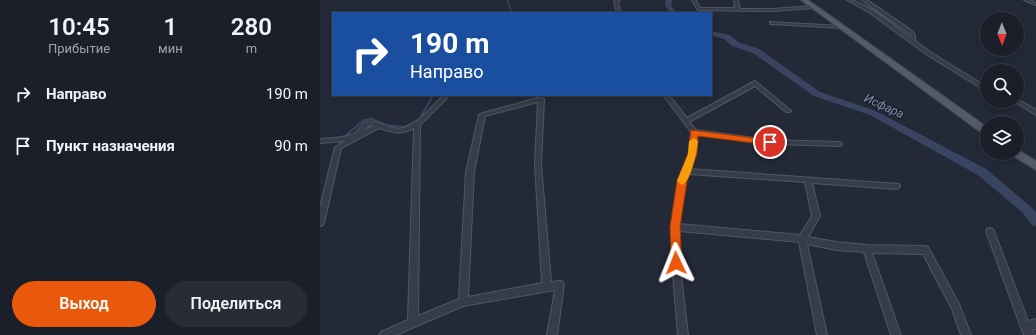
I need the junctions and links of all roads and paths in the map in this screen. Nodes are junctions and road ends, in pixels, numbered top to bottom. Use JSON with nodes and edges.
{"nodes":[{"id":1,"x":618,"y":0,"type":"edge"},
{"id":2,"x":694,"y":0,"type":"edge"},
{"id":3,"x":736,"y":0,"type":"edge"},
{"id":4,"x":804,"y":0,"type":"edge"},
{"id":5,"x":849,"y":0,"type":"edge"},
{"id":6,"x":864,"y":0,"type":"edge"},
{"id":7,"x":1026,"y":0,"type":"edge"},
{"id":8,"x":1036,"y":4,"type":"edge"},
{"id":9,"x":813,"y":7,"type":"junction"},
{"id":10,"x":738,"y":9,"type":"junction"},
{"id":11,"x":619,"y":12,"type":"edge"},
{"id":12,"x":772,"y":24,"type":"dead end"},
{"id":13,"x":841,"y":26,"type":"junction"},
{"id":14,"x":912,"y":42,"type":"junction"},
{"id":15,"x":980,"y":85,"type":"edge"},
{"id":16,"x":667,"y":96,"type":"edge"},
{"id":17,"x":445,"y":97,"type":"dead end"},
{"id":18,"x":1024,"y":105,"type":"edge"},
{"id":19,"x":788,"y":111,"type":"dead end"},
{"id":20,"x":1036,"y":113,"type":"edge"},
{"id":21,"x":686,"y":121,"type":"junction"},
{"id":22,"x":417,"y":124,"type":"junction"},
{"id":23,"x":377,"y":126,"type":"junction"},
{"id":24,"x":980,"y":127,"type":"edge"},
{"id":25,"x":694,"y":132,"type":"junction"},
{"id":26,"x":320,"y":142,"type":"edge"},
{"id":27,"x":839,"y":144,"type":"dead end"},
{"id":28,"x":1024,"y":158,"type":"edge"},
{"id":29,"x":1036,"y":166,"type":"edge"},
{"id":30,"x":686,"y":171,"type":"junction"},
{"id":31,"x":808,"y":180,"type":"junction"},
{"id":32,"x":896,"y":186,"type":"dead end"},
{"id":33,"x":320,"y":223,"type":"edge"},
{"id":34,"x":675,"y":227,"type":"junction"},
{"id":35,"x":990,"y":232,"type":"dead end"},
{"id":36,"x":802,"y":239,"type":"junction"},
{"id":37,"x":867,"y":249,"type":"junction"},
{"id":38,"x":547,"y":286,"type":"junction"},
{"id":39,"x":463,"y":302,"type":"junction"},
{"id":40,"x":413,"y":322,"type":"junction"},
{"id":41,"x":1036,"y":324,"type":"edge"},
{"id":42,"x":1028,"y":331,"type":"edge"},
{"id":43,"x":396,"y":332,"type":"edge"},
{"id":44,"x":384,"y":335,"type":"edge"},
{"id":45,"x":552,"y":335,"type":"edge"},
{"id":46,"x":683,"y":335,"type":"edge"},
{"id":47,"x":822,"y":335,"type":"edge"},
{"id":48,"x":896,"y":335,"type":"edge"},
{"id":49,"x":966,"y":335,"type":"edge"}],
"edges":[{"from":1,"to":11,"type":"street"},
{"from":2,"to":10,"type":"street"},
{"from":3,"to":10,"type":"street"},
{"from":4,"to":9,"type":"main road"},
{"from":5,"to":14,"type":"street"},
{"from":6,"to":14,"type":"street"},
{"from":7,"to":8,"type":"street"},
{"from":9,"to":10,"type":"street"},
{"from":9,"to":13,"type":"main road"},
{"from":12,"to":13,"type":"street"},
{"from":13,"to":24,"type":"main road"},
{"from":14,"to":15,"type":"street"},
{"from":16,"to":21,"type":"street"},
{"from":17,"to":22,"type":"street"},
{"from":18,"to":20,"type":"street"},
{"from":19,"to":21,"type":"street"},
{"from":21,"to":25,"type":"street"},
{"from":22,"to":23,"type":"street"},
{"from":22,"to":40,"type":"street"},
{"from":23,"to":26,"type":"street"},
{"from":23,"to":33,"type":"street"},
{"from":25,"to":27,"type":"street"},
{"from":25,"to":30,"type":"street"},
{"from":28,"to":29,"type":"main road"},
{"from":30,"to":31,"type":"street"},
{"from":30,"to":34,"type":"street"},
{"from":31,"to":32,"type":"street"},
{"from":31,"to":36,"type":"street"},
{"from":34,"to":36,"type":"street"},
{"from":34,"to":46,"type":"street"},
{"from":35,"to":42,"type":"street"},
{"from":36,"to":37,"type":"street"},
{"from":36,"to":47,"type":"street"},
{"from":37,"to":48,"type":"street"},
{"from":37,"to":49,"type":"street"},
{"from":38,"to":39,"type":"street"},
{"from":38,"to":39,"type":"street"},
{"from":38,"to":45,"type":"street"},
{"from":39,"to":40,"type":"street"},
{"from":40,"to":43,"type":"street"},
{"from":41,"to":42,"type":"street"},
{"from":43,"to":44,"type":"street"}]}
